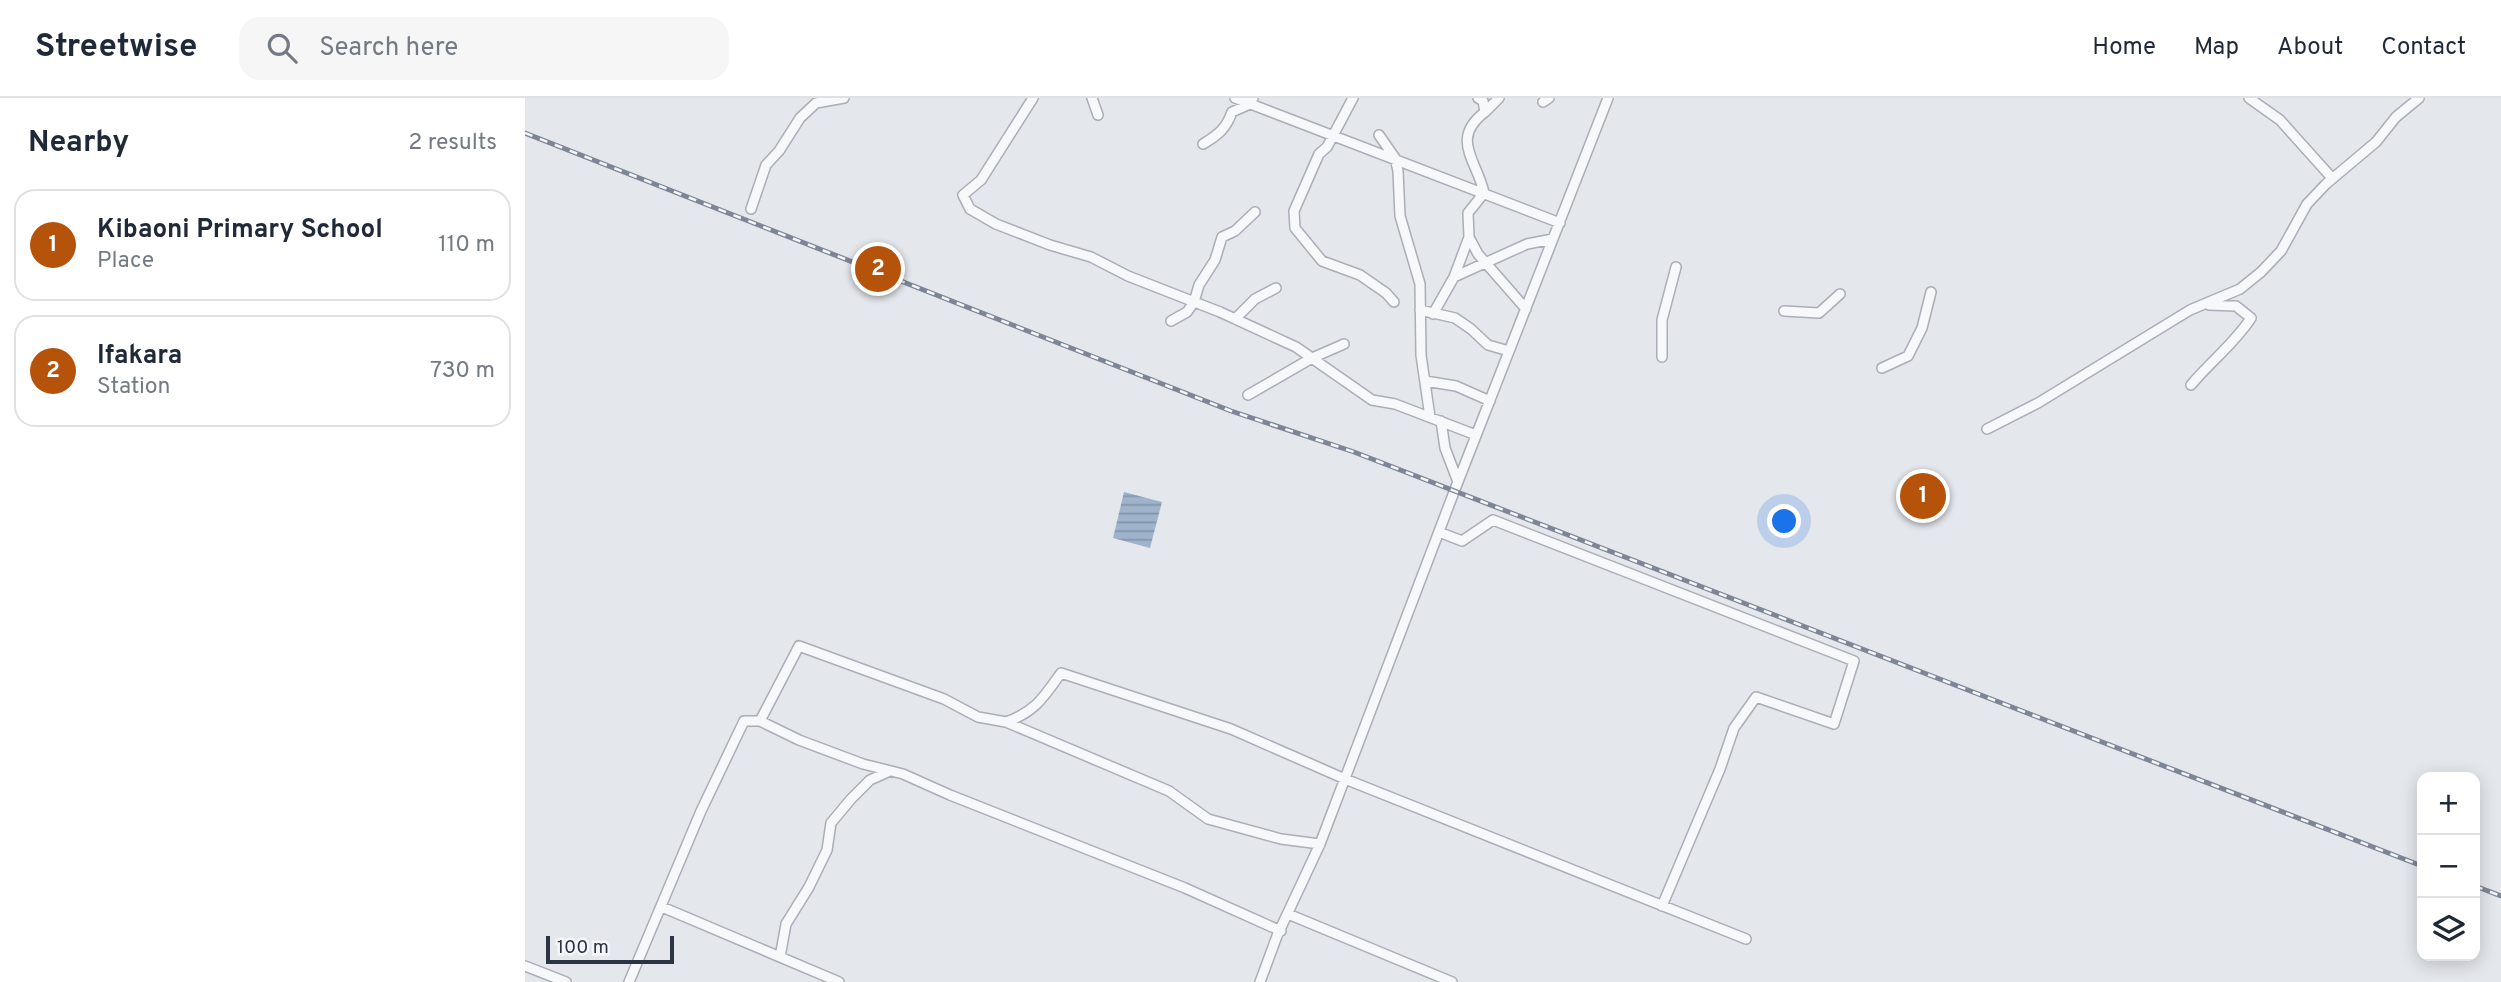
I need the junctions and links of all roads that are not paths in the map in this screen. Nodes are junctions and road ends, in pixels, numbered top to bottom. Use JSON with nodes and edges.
{"nodes":[{"id":1,"x":844,"y":98,"type":"edge"},
{"id":2,"x":1033,"y":98,"type":"edge"},
{"id":3,"x":1092,"y":98,"type":"edge"},
{"id":4,"x":1235,"y":98,"type":"edge"},
{"id":5,"x":1353,"y":98,"type":"edge"},
{"id":6,"x":1478,"y":98,"type":"edge"},
{"id":7,"x":1499,"y":98,"type":"edge"},
{"id":8,"x":1608,"y":98,"type":"edge"},
{"id":9,"x":2249,"y":98,"type":"edge"},
{"id":10,"x":2419,"y":98,"type":"edge"},
{"id":11,"x":1252,"y":101,"type":"edge"},
{"id":12,"x":1485,"y":112,"type":"junction"},
{"id":13,"x":1098,"y":115,"type":"dead end"},
{"id":14,"x":1334,"y":135,"type":"junction"},
{"id":15,"x":1379,"y":135,"type":"dead end"},
{"id":16,"x":1203,"y":144,"type":"dead end"},
{"id":17,"x":1395,"y":158,"type":"junction"},
{"id":18,"x":2332,"y":178,"type":"junction"},
{"id":19,"x":1484,"y":193,"type":"junction"},
{"id":20,"x":751,"y":209,"type":"dead end"},
{"id":21,"x":1255,"y":212,"type":"dead end"},
{"id":22,"x":1560,"y":223,"type":"junction"},
{"id":23,"x":1469,"y":237,"type":"junction"},
{"id":24,"x":1553,"y":239,"type":"junction"},
{"id":25,"x":1486,"y":264,"type":"junction"},
{"id":26,"x":1677,"y":267,"type":"dead end"},
{"id":27,"x":1454,"y":277,"type":"junction"},
{"id":28,"x":1276,"y":288,"type":"dead end"},
{"id":29,"x":1931,"y":292,"type":"dead end"},
{"id":30,"x":1840,"y":294,"type":"dead end"},
{"id":31,"x":1194,"y":302,"type":"junction"},
{"id":32,"x":1394,"y":302,"type":"dead end"},
{"id":33,"x":2203,"y":305,"type":"junction"},
{"id":34,"x":1526,"y":309,"type":"junction"},
{"id":35,"x":1420,"y":310,"type":"junction"},
{"id":36,"x":1784,"y":311,"type":"dead end"},
{"id":37,"x":1433,"y":314,"type":"junction"},
{"id":38,"x":1235,"y":319,"type":"junction"},
{"id":39,"x":1171,"y":321,"type":"dead end"},
{"id":40,"x":1344,"y":344,"type":"dead end"},
{"id":41,"x":1509,"y":351,"type":"junction"},
{"id":42,"x":1662,"y":357,"type":"dead end"},
{"id":43,"x":1312,"y":358,"type":"junction"},
{"id":44,"x":1882,"y":368,"type":"dead end"},
{"id":45,"x":1425,"y":381,"type":"junction"},
{"id":46,"x":2191,"y":386,"type":"dead end"},
{"id":47,"x":1248,"y":395,"type":"dead end"},
{"id":48,"x":1490,"y":401,"type":"junction"},
{"id":49,"x":1430,"y":417,"type":"junction"},
{"id":50,"x":1441,"y":421,"type":"junction"},
{"id":51,"x":1987,"y":429,"type":"dead end"},
{"id":52,"x":1476,"y":435,"type":"junction"},
{"id":53,"x":1458,"y":482,"type":"junction"},
{"id":54,"x":1439,"y":532,"type":"junction"},
{"id":55,"x":759,"y":722,"type":"junction"},
{"id":56,"x":1006,"y":722,"type":"junction"},
{"id":57,"x":891,"y":771,"type":"junction"},
{"id":58,"x":1345,"y":779,"type":"junction"},
{"id":59,"x":1320,"y":844,"type":"junction"},
{"id":60,"x":1661,"y":906,"type":"junction"},
{"id":61,"x":661,"y":907,"type":"junction"},
{"id":62,"x":1288,"y":914,"type":"junction"},
{"id":63,"x":1281,"y":931,"type":"junction"},
{"id":64,"x":1747,"y":939,"type":"dead end"},
{"id":65,"x":780,"y":957,"type":"junction"},
{"id":66,"x":525,"y":966,"type":"edge"},
{"id":67,"x":566,"y":982,"type":"edge"},
{"id":68,"x":629,"y":982,"type":"edge"},
{"id":69,"x":839,"y":982,"type":"edge"},
{"id":70,"x":1260,"y":982,"type":"edge"},
{"id":71,"x":1452,"y":982,"type":"edge"}],
"edges":[{"from":1,"to":20,"type":"street"},
{"from":2,"to":31,"type":"street"},
{"from":3,"to":13,"type":"street"},
{"from":4,"to":11,"type":"street"},
{"from":5,"to":14,"type":"street"},
{"from":6,"to":12,"type":"street"},
{"from":7,"to":12,"type":"street"},
{"from":8,"to":22,"type":"street"},
{"from":9,"to":18,"type":"street"},
{"from":10,"to":18,"type":"street"},
{"from":11,"to":14,"type":"street"},
{"from":11,"to":16,"type":"street"},
{"from":12,"to":19,"type":"street"},
{"from":14,"to":17,"type":"street"},
{"from":14,"to":32,"type":"street"},
{"from":15,"to":17,"type":"street"},
{"from":17,"to":19,"type":"street"},
{"from":17,"to":35,"type":"street"},
{"from":18,"to":33,"type":"street"},
{"from":19,"to":22,"type":"street"},
{"from":19,"to":23,"type":"street"},
{"from":21,"to":31,"type":"street"},
{"from":22,"to":24,"type":"street"},
{"from":23,"to":25,"type":"street"},
{"from":23,"to":27,"type":"street"},
{"from":24,"to":25,"type":"street"},
{"from":24,"to":34,"type":"street"},
{"from":25,"to":27,"type":"street"},
{"from":25,"to":34,"type":"street"},
{"from":26,"to":42,"type":"street"},
{"from":27,"to":37,"type":"street"},
{"from":28,"to":38,"type":"street"},
{"from":29,"to":44,"type":"street"},
{"from":30,"to":36,"type":"street"},
{"from":31,"to":38,"type":"street"},
{"from":31,"to":39,"type":"street"},
{"from":33,"to":46,"type":"street"},
{"from":33,"to":51,"type":"street"},
{"from":34,"to":41,"type":"street"},
{"from":35,"to":37,"type":"street"},
{"from":35,"to":45,"type":"street"},
{"from":37,"to":41,"type":"street"},
{"from":38,"to":43,"type":"street"},
{"from":40,"to":43,"type":"street"},
{"from":41,"to":48,"type":"street"},
{"from":43,"to":47,"type":"street"},
{"from":43,"to":49,"type":"street"},
{"from":45,"to":48,"type":"street"},
{"from":45,"to":49,"type":"street"},
{"from":48,"to":52,"type":"street"},
{"from":49,"to":50,"type":"street"},
{"from":50,"to":52,"type":"street"},
{"from":50,"to":53,"type":"street"},
{"from":52,"to":53,"type":"street"},
{"from":53,"to":54,"type":"street"},
{"from":54,"to":58,"type":"street"},
{"from":54,"to":60,"type":"street"},
{"from":55,"to":56,"type":"street"},
{"from":55,"to":57,"type":"street"},
{"from":55,"to":61,"type":"street"},
{"from":56,"to":58,"type":"street"},
{"from":56,"to":59,"type":"street"},
{"from":57,"to":63,"type":"street"},
{"from":57,"to":65,"type":"street"},
{"from":58,"to":59,"type":"street"},
{"from":58,"to":60,"type":"street"},
{"from":59,"to":62,"type":"street"},
{"from":60,"to":64,"type":"street"},
{"from":61,"to":65,"type":"street"},
{"from":61,"to":68,"type":"street"},
{"from":62,"to":63,"type":"street"},
{"from":62,"to":71,"type":"street"},
{"from":63,"to":70,"type":"street"},
{"from":65,"to":69,"type":"street"},
{"from":66,"to":67,"type":"street"}]}
